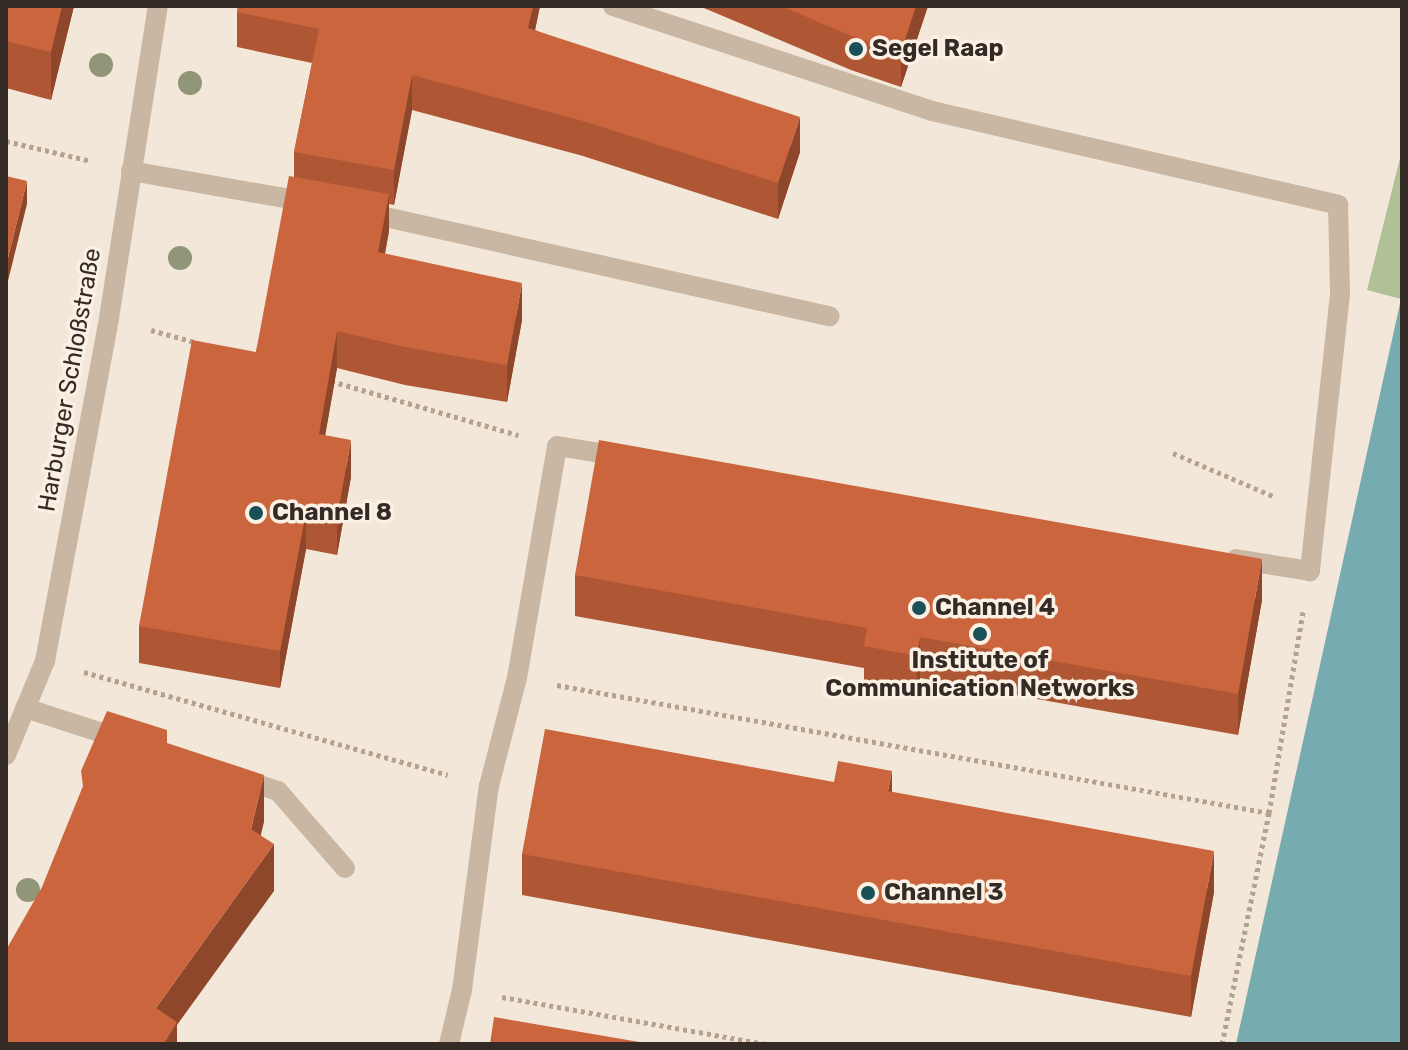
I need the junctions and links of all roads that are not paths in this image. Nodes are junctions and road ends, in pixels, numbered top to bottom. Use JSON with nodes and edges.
{"nodes":[{"id":1,"x":158,"y":6,"type":"edge"},
{"id":2,"x":613,"y":6,"type":"edge"},
{"id":3,"x":131,"y":171,"type":"junction"},
{"id":4,"x":830,"y":316,"type":"dead end"},
{"id":5,"x":651,"y":462,"type":"edge"},
{"id":6,"x":1216,"y":556,"type":"edge"},
{"id":7,"x":25,"y":708,"type":"junction"},
{"id":8,"x":148,"y":748,"type":"edge"},
{"id":9,"x":6,"y":755,"type":"edge"},
{"id":10,"x":220,"y":772,"type":"edge"},
{"id":11,"x":345,"y":868,"type":"dead end"},
{"id":12,"x":449,"y":1044,"type":"edge"}],
"edges":[{"from":1,"to":3,"type":"street","name":"Harburger Schloßstraße"},
{"from":2,"to":6,"type":"street"},
{"from":3,"to":4,"type":"street"},
{"from":3,"to":7,"type":"street","name":"Harburger Schloßstraße"},
{"from":5,"to":12,"type":"street"},
{"from":7,"to":8,"type":"street"},
{"from":7,"to":9,"type":"street","name":"Harburger Schloßstraße"},
{"from":10,"to":11,"type":"street"}]}
